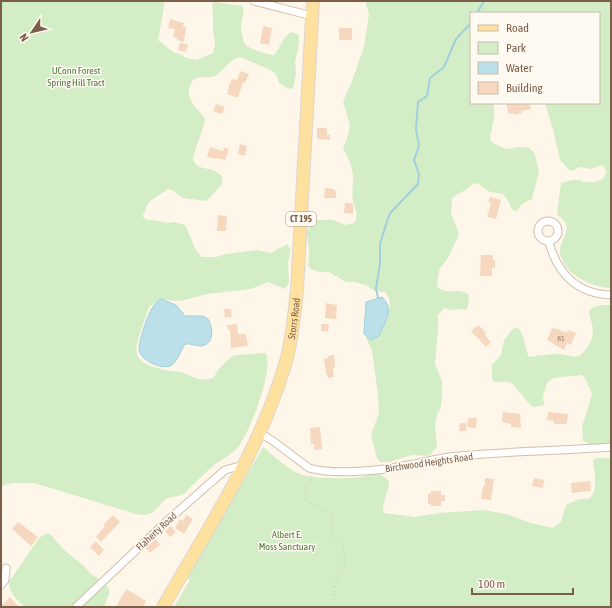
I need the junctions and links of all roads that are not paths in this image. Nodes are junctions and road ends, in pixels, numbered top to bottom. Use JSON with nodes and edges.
{"nodes":[{"id":1,"x":254,"y":1,"type":"edge"},
{"id":2,"x":313,"y":1,"type":"edge"},
{"id":3,"x":312,"y":16,"type":"junction"},
{"id":4,"x":549,"y":242,"type":"dead end"},
{"id":5,"x":611,"y":295,"type":"edge"},
{"id":6,"x":260,"y":432,"type":"junction"},
{"id":7,"x":611,"y":447,"type":"edge"},
{"id":8,"x":243,"y":465,"type":"junction"},
{"id":9,"x":6,"y":568,"type":"dead end"},
{"id":10,"x":1,"y":586,"type":"edge"},
{"id":11,"x":76,"y":607,"type":"edge"},
{"id":12,"x":163,"y":607,"type":"edge"}],
"edges":[{"from":1,"to":3,"type":"street"},
{"from":2,"to":3,"type":"main road","name":"Storrs Road","number":"CT 195"},
{"from":3,"to":6,"type":"main road","name":"Storrs Road","number":"CT 195"},
{"from":4,"to":5,"type":"street"},
{"from":6,"to":7,"type":"street","name":"Birchwood Heights Road"},
{"from":6,"to":8,"type":"main road","name":"Storrs Road","number":"CT 195"},
{"from":8,"to":11,"type":"street","name":"Flaherty Road"},
{"from":8,"to":12,"type":"main road","name":"Storrs Road","number":"CT 195"},
{"from":9,"to":10,"type":"street"}]}
